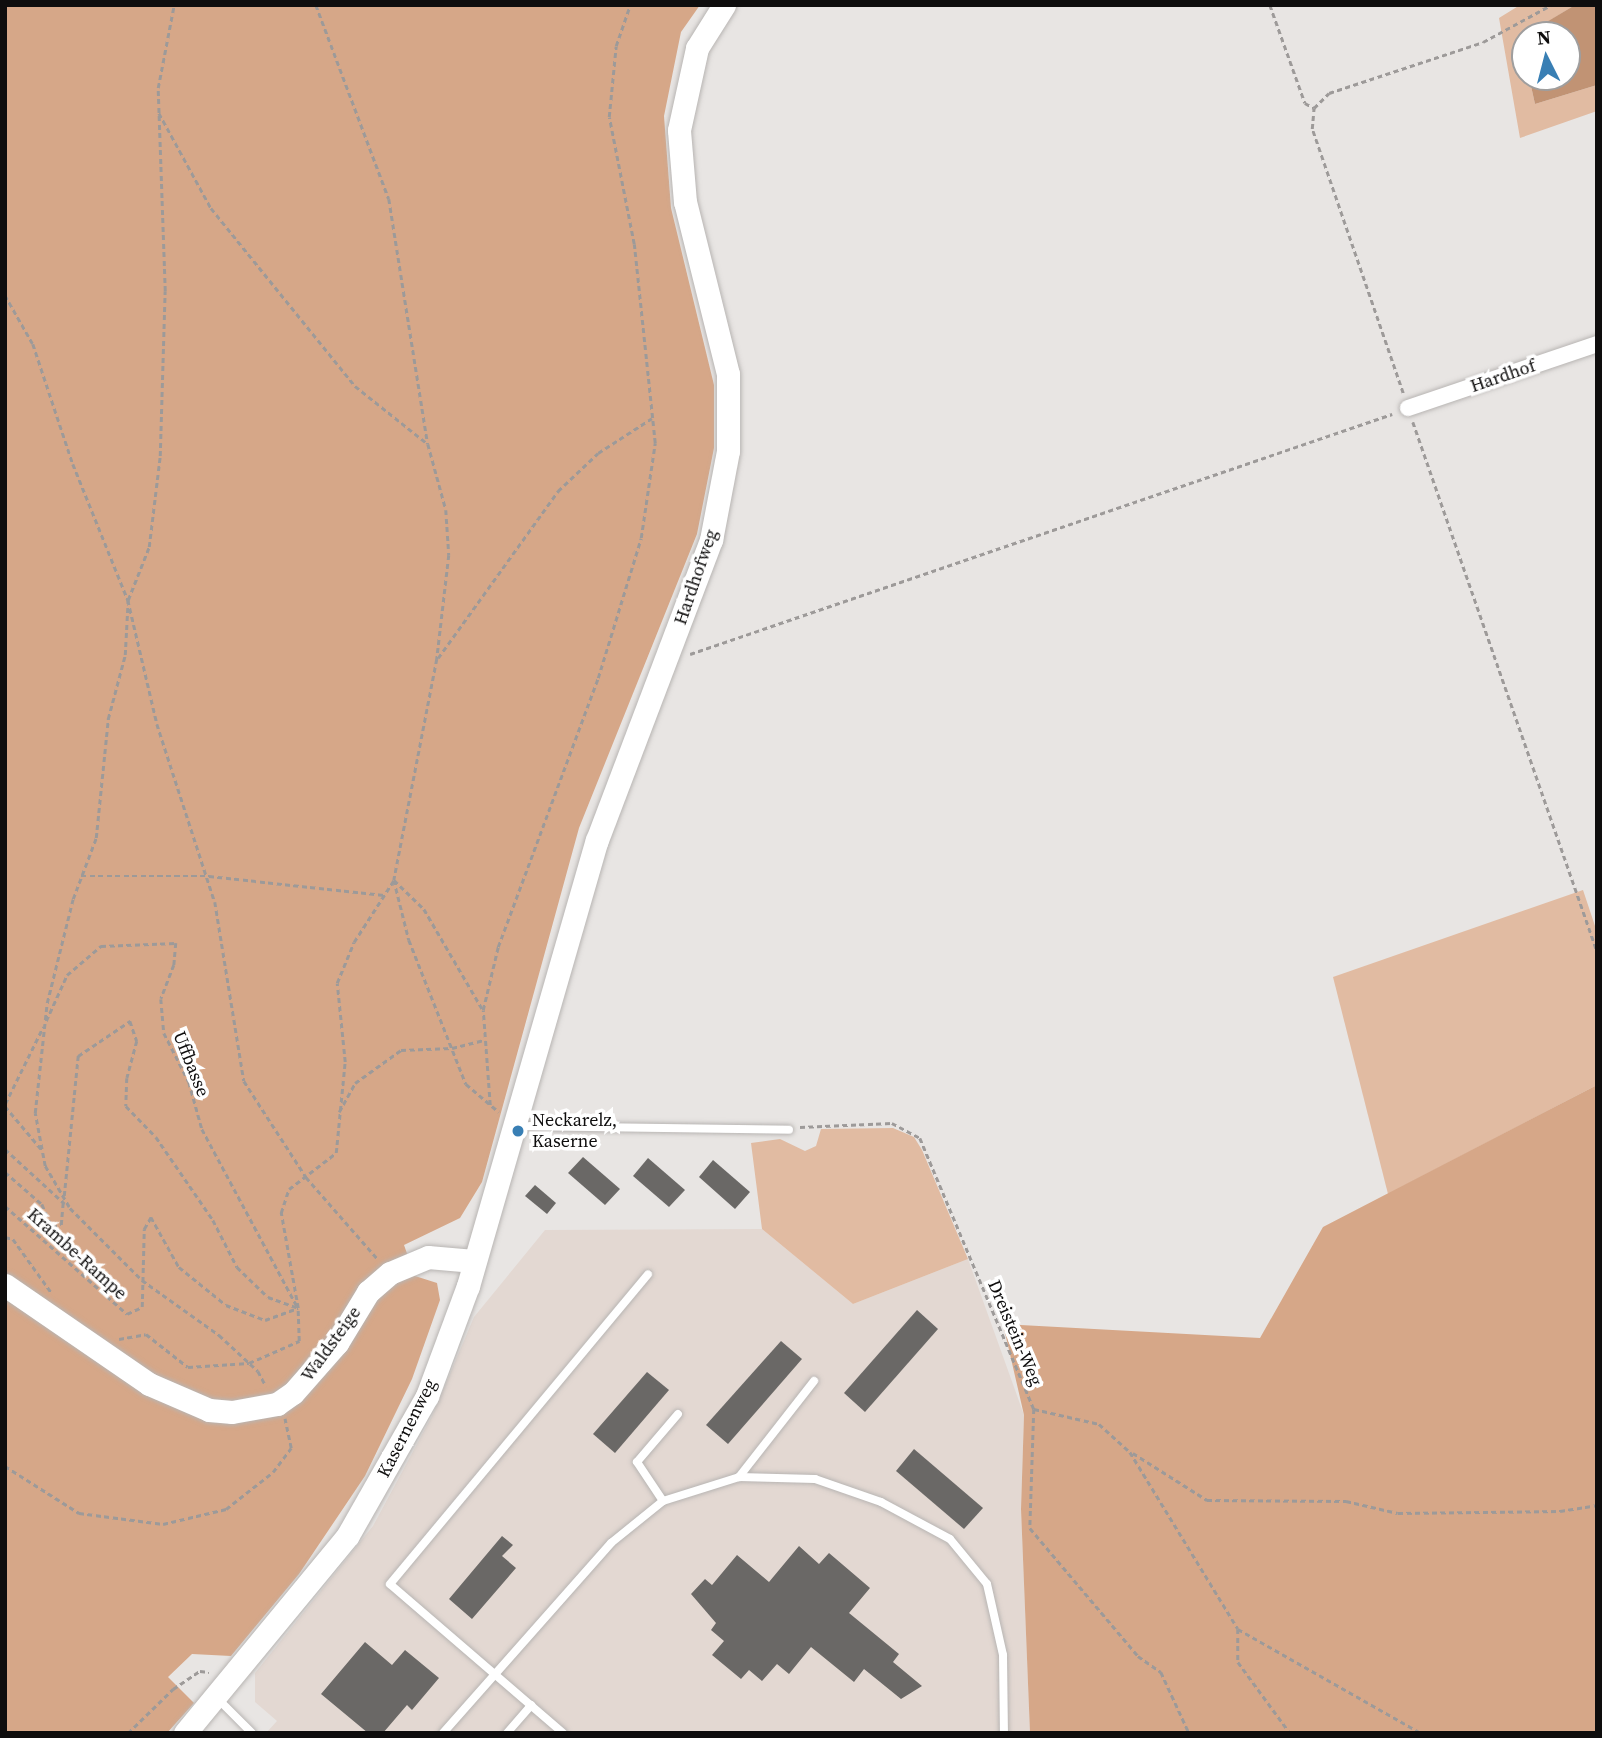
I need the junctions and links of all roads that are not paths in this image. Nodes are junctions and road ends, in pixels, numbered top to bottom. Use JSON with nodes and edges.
{"nodes":[{"id":1,"x":724,"y":5,"type":"edge"},
{"id":2,"x":1597,"y":344,"type":"edge"},
{"id":3,"x":1408,"y":408,"type":"road end"},
{"id":4,"x":789,"y":1130,"type":"road end"},
{"id":5,"x":513,"y":1132,"type":"junction"},
{"id":6,"x":474,"y":1261,"type":"junction"},
{"id":7,"x":648,"y":1274,"type":"dead end"},
{"id":8,"x":5,"y":1285,"type":"edge"},
{"id":9,"x":814,"y":1381,"type":"dead end"},
{"id":10,"x":678,"y":1414,"type":"dead end"},
{"id":11,"x":738,"y":1477,"type":"junction"},
{"id":12,"x":663,"y":1501,"type":"junction"},
{"id":13,"x":495,"y":1673,"type":"junction"},
{"id":14,"x":224,"y":1689,"type":"junction"},
{"id":15,"x":531,"y":1705,"type":"junction"},
{"id":16,"x":185,"y":1733,"type":"edge"},
{"id":17,"x":252,"y":1733,"type":"edge"},
{"id":18,"x":443,"y":1733,"type":"edge"},
{"id":19,"x":507,"y":1733,"type":"edge"},
{"id":20,"x":563,"y":1733,"type":"edge"},
{"id":21,"x":1004,"y":1733,"type":"edge"}],
"edges":[{"from":1,"to":5,"type":"street","name":"Hardhofweg"},
{"from":2,"to":3,"type":"street","name":"Hardhof"},
{"from":4,"to":5,"type":"lane"},
{"from":5,"to":6,"type":"street","name":"Kasernenweg"},
{"from":6,"to":8,"type":"street","name":"Waldsteige"},
{"from":6,"to":14,"type":"street","name":"Kasernenweg"},
{"from":7,"to":13,"type":"lane"},
{"from":9,"to":11,"type":"lane"},
{"from":10,"to":12,"type":"lane"},
{"from":11,"to":12,"type":"lane"},
{"from":11,"to":21,"type":"lane"},
{"from":12,"to":13,"type":"lane"},
{"from":13,"to":15,"type":"lane"},
{"from":13,"to":18,"type":"lane"},
{"from":14,"to":16,"type":"street","name":"Kasernenweg"},
{"from":14,"to":17,"type":"lane"},
{"from":15,"to":19,"type":"lane"},
{"from":15,"to":20,"type":"lane"}]}
